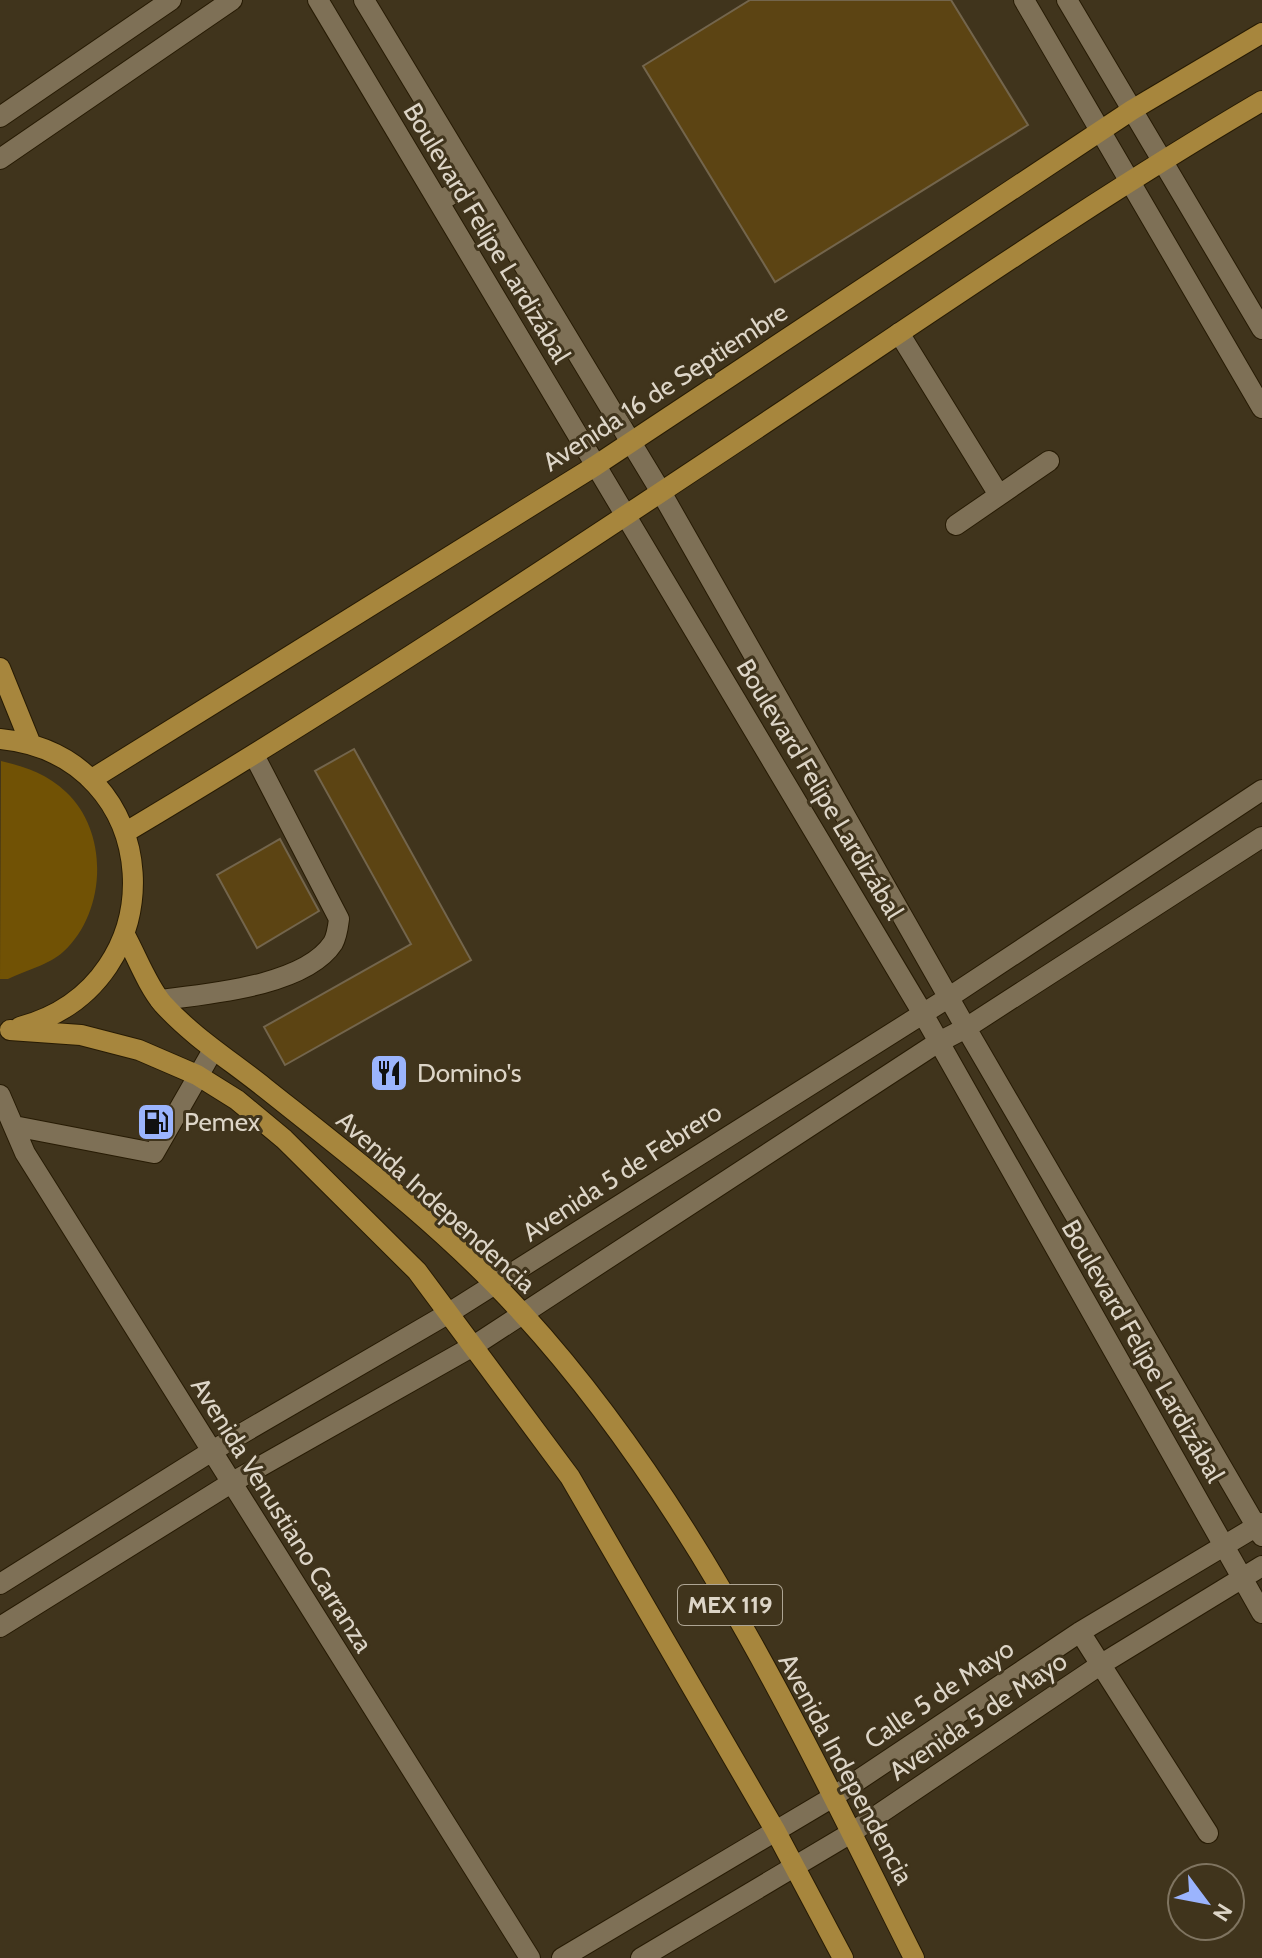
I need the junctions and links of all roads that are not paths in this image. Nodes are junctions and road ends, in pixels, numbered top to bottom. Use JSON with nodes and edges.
{"nodes":[{"id":1,"x":171,"y":0,"type":"edge"},
{"id":2,"x":232,"y":0,"type":"edge"},
{"id":3,"x":318,"y":0,"type":"edge"},
{"id":4,"x":364,"y":0,"type":"edge"},
{"id":5,"x":1024,"y":0,"type":"edge"},
{"id":6,"x":1067,"y":0,"type":"edge"},
{"id":7,"x":1262,"y":33,"type":"edge"},
{"id":8,"x":80,"y":62,"type":"junction"},
{"id":9,"x":99,"y":91,"type":"junction"},
{"id":10,"x":1262,"y":101,"type":"edge"},
{"id":11,"x":1132,"y":110,"type":"junction"},
{"id":12,"x":0,"y":117,"type":"edge"},
{"id":13,"x":1101,"y":130,"type":"junction"},
{"id":14,"x":0,"y":159,"type":"edge"},
{"id":15,"x":1162,"y":160,"type":"junction"},
{"id":16,"x":1130,"y":180,"type":"junction"},
{"id":17,"x":473,"y":181,"type":"junction"},
{"id":18,"x":439,"y":202,"type":"junction"},
{"id":19,"x":1262,"y":329,"type":"edge"},
{"id":20,"x":899,"y":333,"type":"junction"},
{"id":21,"x":1262,"y":408,"type":"edge"},
{"id":22,"x":631,"y":442,"type":"junction"},
{"id":23,"x":1049,"y":461,"type":"dead end"},
{"id":24,"x":595,"y":466,"type":"junction"},
{"id":25,"x":661,"y":492,"type":"junction"},
{"id":26,"x":999,"y":495,"type":"junction"},
{"id":27,"x":626,"y":515,"type":"junction"},
{"id":28,"x":956,"y":525,"type":"dead end"},
{"id":29,"x":0,"y":668,"type":"edge"},
{"id":30,"x":0,"y":739,"type":"edge"},
{"id":31,"x":30,"y":742,"type":"junction"},
{"id":32,"x":254,"y":755,"type":"junction"},
{"id":33,"x":822,"y":773,"type":"junction"},
{"id":34,"x":92,"y":779,"type":"junction"},
{"id":35,"x":790,"y":790,"type":"junction"},
{"id":36,"x":1262,"y":790,"type":"edge"},
{"id":37,"x":126,"y":832,"type":"junction"},
{"id":38,"x":1262,"y":837,"type":"edge"},
{"id":39,"x":125,"y":935,"type":"junction"},
{"id":40,"x":951,"y":996,"type":"junction"},
{"id":41,"x":160,"y":1000,"type":"junction"},
{"id":42,"x":922,"y":1012,"type":"junction"},
{"id":43,"x":966,"y":1028,"type":"junction"},
{"id":44,"x":5,"y":1030,"type":"edge"},
{"id":45,"x":937,"y":1043,"type":"junction"},
{"id":46,"x":213,"y":1050,"type":"junction"},
{"id":47,"x":197,"y":1075,"type":"junction"},
{"id":48,"x":0,"y":1095,"type":"edge"},
{"id":49,"x":14,"y":1126,"type":"junction"},
{"id":50,"x":705,"y":1150,"type":"junction"},
{"id":51,"x":725,"y":1181,"type":"junction"},
{"id":52,"x":1104,"y":1265,"type":"junction"},
{"id":53,"x":1074,"y":1283,"type":"junction"},
{"id":54,"x":494,"y":1285,"type":"junction"},
{"id":55,"x":449,"y":1313,"type":"junction"},
{"id":56,"x":522,"y":1313,"type":"junction"},
{"id":57,"x":475,"y":1345,"type":"junction"},
{"id":58,"x":212,"y":1451,"type":"junction"},
{"id":59,"x":231,"y":1483,"type":"junction"},
{"id":60,"x":1260,"y":1528,"type":"edge"},
{"id":61,"x":1224,"y":1545,"type":"junction"},
{"id":62,"x":1262,"y":1566,"type":"edge"},
{"id":63,"x":1241,"y":1579,"type":"junction"},
{"id":64,"x":0,"y":1584,"type":"edge"},
{"id":65,"x":1262,"y":1613,"type":"edge"},
{"id":66,"x":0,"y":1627,"type":"edge"},
{"id":67,"x":1080,"y":1632,"type":"junction"},
{"id":68,"x":1100,"y":1665,"type":"junction"},
{"id":69,"x":833,"y":1797,"type":"junction"},
{"id":70,"x":775,"y":1830,"type":"junction"},
{"id":71,"x":851,"y":1833,"type":"junction"},
{"id":72,"x":1208,"y":1833,"type":"dead end"},
{"id":73,"x":794,"y":1866,"type":"junction"},
{"id":74,"x":530,"y":1958,"type":"edge"},
{"id":75,"x":562,"y":1958,"type":"edge"},
{"id":76,"x":641,"y":1958,"type":"edge"},
{"id":77,"x":843,"y":1958,"type":"edge"},
{"id":78,"x":914,"y":1958,"type":"edge"}],
"edges":[{"from":1,"to":8,"type":"street"},
{"from":2,"to":9,"type":"street"},
{"from":3,"to":18,"type":"street","name":"Boulevard Felipe Lardizábal"},
{"from":4,"to":17,"type":"street","name":"Boulevard Felipe Lardizábal"},
{"from":5,"to":13,"type":"street"},
{"from":6,"to":11,"type":"street"},
{"from":7,"to":11,"type":"main road","name":"Avenida 16 de Septiembre"},
{"from":8,"to":9,"type":"street"},
{"from":8,"to":12,"type":"street"},
{"from":9,"to":14,"type":"street"},
{"from":10,"to":15,"type":"main road"},
{"from":11,"to":13,"type":"main road","name":"Avenida 16 de Septiembre"},
{"from":11,"to":15,"type":"street"},
{"from":13,"to":16,"type":"street"},
{"from":13,"to":22,"type":"main road","name":"Avenida 16 de Septiembre"},
{"from":15,"to":16,"type":"main road"},
{"from":15,"to":19,"type":"street"},
{"from":16,"to":20,"type":"main road"},
{"from":16,"to":21,"type":"street"},
{"from":17,"to":18,"type":"street"},
{"from":17,"to":22,"type":"street","name":"Boulevard Felipe Lardizábal"},
{"from":18,"to":24,"type":"street","name":"Boulevard Felipe Lardizábal"},
{"from":20,"to":25,"type":"main road"},
{"from":20,"to":26,"type":"street"},
{"from":22,"to":24,"type":"main road","name":"Avenida 16 de Septiembre"},
{"from":22,"to":25,"type":"street","name":"Boulevard Felipe Lardizábal"},
{"from":23,"to":26,"type":"street"},
{"from":24,"to":27,"type":"street","name":"Boulevard Felipe Lardizábal"},
{"from":24,"to":34,"type":"main road","name":"Avenida 16 de Septiembre"},
{"from":25,"to":27,"type":"main road"},
{"from":25,"to":33,"type":"street","name":"Boulevard Felipe Lardizábal"},
{"from":26,"to":28,"type":"street"},
{"from":27,"to":32,"type":"main road"},
{"from":27,"to":35,"type":"street","name":"Boulevard Felipe Lardizábal"},
{"from":29,"to":31,"type":"main road"},
{"from":30,"to":31,"type":"main road"},
{"from":31,"to":34,"type":"main road"},
{"from":32,"to":37,"type":"main road"},
{"from":32,"to":41,"type":"street"},
{"from":33,"to":35,"type":"street"},
{"from":33,"to":40,"type":"street","name":"Boulevard Felipe Lardizábal"},
{"from":34,"to":37,"type":"main road"},
{"from":35,"to":42,"type":"street","name":"Boulevard Felipe Lardizábal"},
{"from":36,"to":40,"type":"street","name":"Avenida 5 de Febrero"},
{"from":37,"to":39,"type":"main road"},
{"from":38,"to":43,"type":"street"},
{"from":39,"to":41,"type":"main road","name":"Avenida Independencia","number":"MEX 119"},
{"from":39,"to":44,"type":"main road"},
{"from":40,"to":42,"type":"street","name":"Avenida 5 de Febrero"},
{"from":40,"to":43,"type":"street","name":"Boulevard Felipe Lardizábal"},
{"from":41,"to":46,"type":"main road","name":"Avenida Independencia","number":"MEX 119"},
{"from":42,"to":45,"type":"street","name":"Boulevard Felipe Lardizábal"},
{"from":42,"to":50,"type":"street","name":"Avenida 5 de Febrero"},
{"from":43,"to":45,"type":"street"},
{"from":43,"to":52,"type":"street","name":"Boulevard Felipe Lardizábal"},
{"from":44,"to":47,"type":"main road","number":"MEX 119"},
{"from":45,"to":51,"type":"street"},
{"from":45,"to":53,"type":"street","name":"Boulevard Felipe Lardizábal"},
{"from":46,"to":47,"type":"street"},
{"from":46,"to":54,"type":"main road","name":"Avenida Independencia","number":"MEX 119"},
{"from":47,"to":49,"type":"street"},
{"from":47,"to":55,"type":"main road","number":"MEX 119"},
{"from":48,"to":49,"type":"street","name":"Avenida Venustiano Carranza"},
{"from":49,"to":58,"type":"street","name":"Avenida Venustiano Carranza"},
{"from":50,"to":51,"type":"street"},
{"from":50,"to":54,"type":"street","name":"Avenida 5 de Febrero"},
{"from":51,"to":56,"type":"street"},
{"from":52,"to":53,"type":"street"},
{"from":52,"to":60,"type":"street","name":"Boulevard Felipe Lardizábal"},
{"from":53,"to":61,"type":"street","name":"Boulevard Felipe Lardizábal"},
{"from":54,"to":55,"type":"street","name":"Avenida 5 de Febrero"},
{"from":54,"to":56,"type":"main road","name":"Avenida Independencia","number":"MEX 119"},
{"from":55,"to":57,"type":"main road","number":"MEX 119"},
{"from":55,"to":58,"type":"street","name":"Avenida 5 de Febrero"},
{"from":56,"to":57,"type":"street"},
{"from":56,"to":69,"type":"main road","name":"Avenida Independencia","number":"MEX 119"},
{"from":57,"to":59,"type":"street"},
{"from":57,"to":70,"type":"main road","number":"MEX 119"},
{"from":58,"to":59,"type":"street","name":"Avenida Venustiano Carranza"},
{"from":58,"to":64,"type":"street","name":"Avenida 5 de Febrero"},
{"from":59,"to":66,"type":"street"},
{"from":59,"to":74,"type":"street","name":"Avenida Venustiano Carranza"},
{"from":60,"to":61,"type":"street","name":"Calle 5 de Mayo"},
{"from":61,"to":63,"type":"street","name":"Boulevard Felipe Lardizábal"},
{"from":61,"to":67,"type":"street","name":"Calle 5 de Mayo"},
{"from":62,"to":63,"type":"street","name":"Avenida 5 de Mayo"},
{"from":63,"to":65,"type":"street","name":"Boulevard Felipe Lardizábal"},
{"from":63,"to":68,"type":"street","name":"Avenida 5 de Mayo"},
{"from":67,"to":68,"type":"street"},
{"from":67,"to":69,"type":"street","name":"Calle 5 de Mayo"},
{"from":68,"to":71,"type":"street","name":"Avenida 5 de Mayo"},
{"from":68,"to":72,"type":"street"},
{"from":69,"to":70,"type":"street","name":"Calle 5 de Mayo"},
{"from":69,"to":71,"type":"main road","name":"Avenida Independencia","number":"MEX 119"},
{"from":70,"to":73,"type":"main road","number":"MEX 119"},
{"from":70,"to":75,"type":"street","name":"Calle 5 de Mayo"},
{"from":71,"to":73,"type":"street","name":"Avenida 5 de Mayo"},
{"from":71,"to":78,"type":"main road","name":"Avenida Independencia","number":"MEX 119"},
{"from":73,"to":76,"type":"street","name":"Avenida 5 de Mayo"},
{"from":73,"to":77,"type":"main road","number":"MEX 119"}]}
